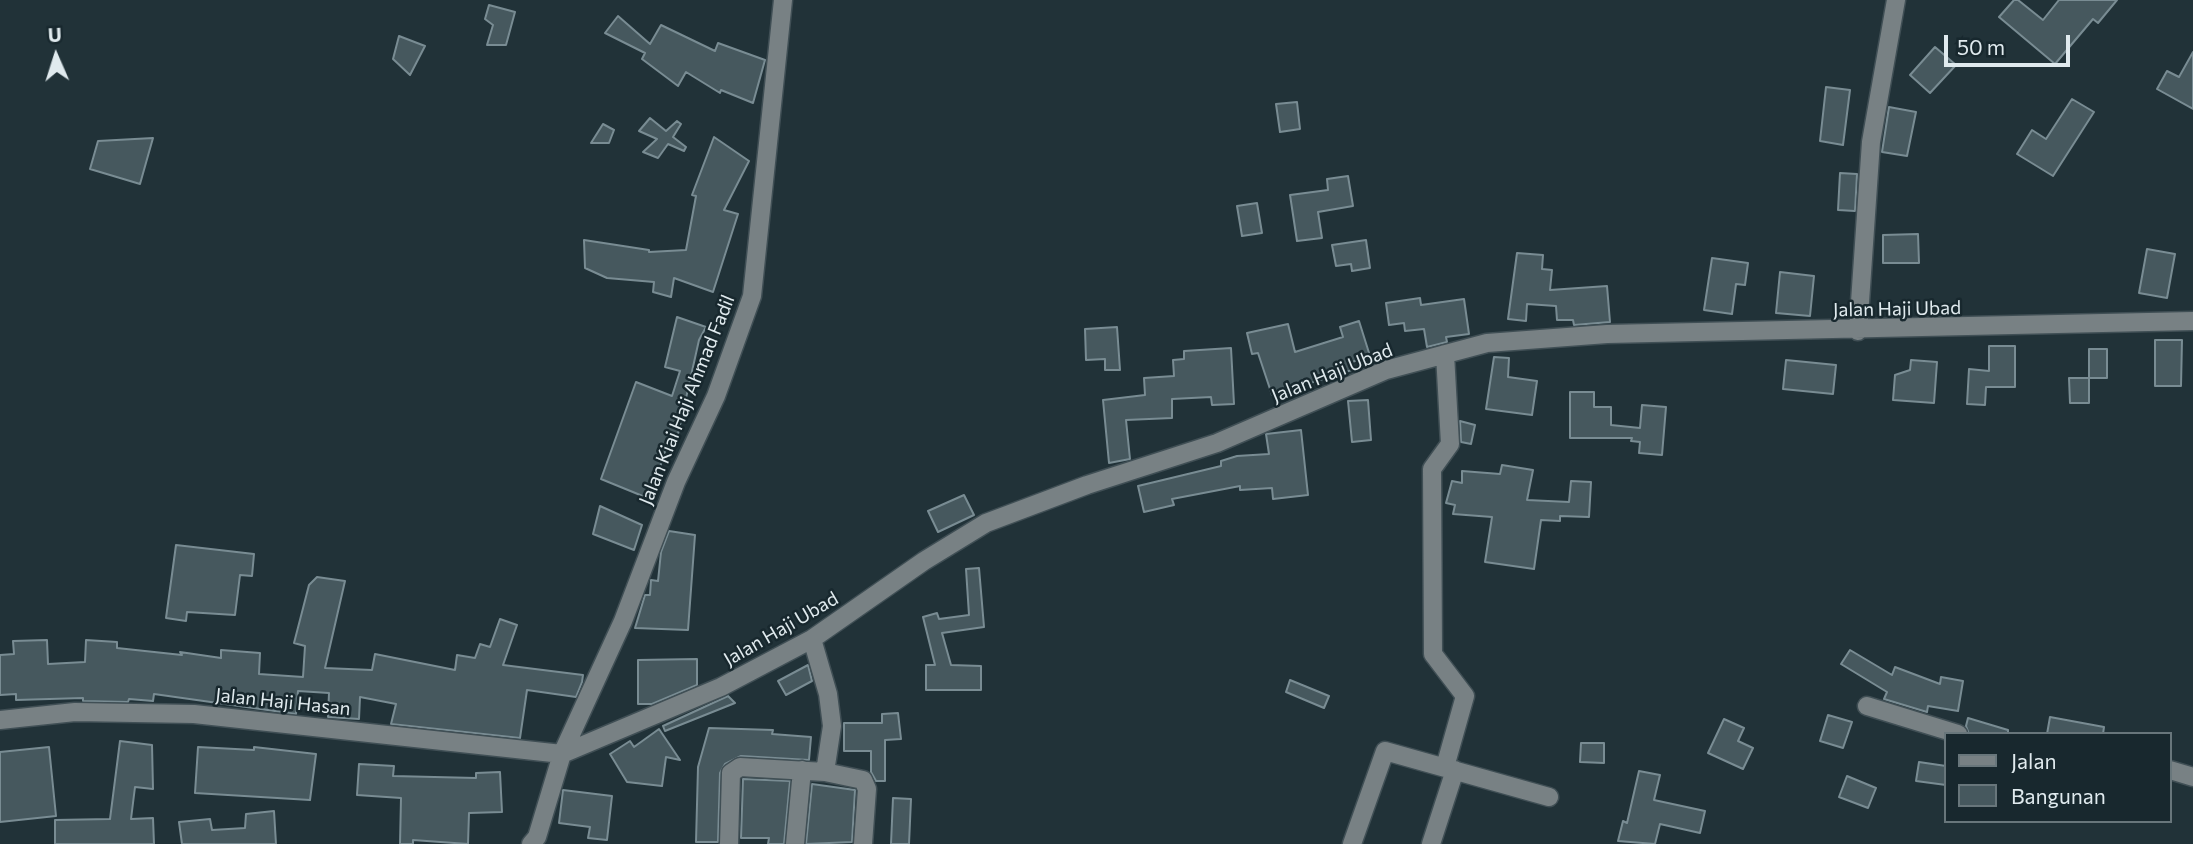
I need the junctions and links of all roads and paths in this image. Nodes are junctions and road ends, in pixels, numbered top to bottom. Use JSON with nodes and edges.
{"nodes":[{"id":1,"x":783,"y":0,"type":"edge"},
{"id":2,"x":1896,"y":0,"type":"edge"},
{"id":3,"x":2193,"y":321,"type":"edge"},
{"id":4,"x":1858,"y":331,"type":"junction"},
{"id":5,"x":1445,"y":354,"type":"junction"},
{"id":6,"x":812,"y":639,"type":"junction"},
{"id":7,"x":1867,"y":706,"type":"dead end"},
{"id":8,"x":0,"y":720,"type":"edge"},
{"id":9,"x":1952,"y":732,"type":"edge"},
{"id":10,"x":562,"y":754,"type":"junction"},
{"id":11,"x":1450,"y":769,"type":"junction"},
{"id":12,"x":802,"y":770,"type":"junction"},
{"id":13,"x":2172,"y":771,"type":"edge"},
{"id":14,"x":825,"y":772,"type":"junction"},
{"id":15,"x":2193,"y":777,"type":"edge"},
{"id":16,"x":1549,"y":797,"type":"dead end"},
{"id":17,"x":531,"y":844,"type":"edge"},
{"id":18,"x":729,"y":844,"type":"edge"},
{"id":19,"x":795,"y":844,"type":"edge"},
{"id":20,"x":863,"y":844,"type":"edge"},
{"id":21,"x":1352,"y":844,"type":"edge"},
{"id":22,"x":1432,"y":844,"type":"edge"}],
"edges":[{"from":1,"to":10,"type":"street","name":"Jalan Kiai Haji Ahmad Fadil"},
{"from":2,"to":4,"type":"street"},
{"from":3,"to":4,"type":"street","name":"Jalan Haji Ubad"},
{"from":4,"to":5,"type":"street","name":"Jalan Haji Ubad"},
{"from":5,"to":6,"type":"street","name":"Jalan Haji Ubad"},
{"from":5,"to":11,"type":"street"},
{"from":6,"to":10,"type":"street","name":"Jalan Haji Ubad"},
{"from":6,"to":14,"type":"street"},
{"from":7,"to":9,"type":"street"},
{"from":8,"to":10,"type":"street","name":"Jalan Haji Hasan"},
{"from":10,"to":17,"type":"street","name":"Jalan Kiai Haji Ahmad Fadil"},
{"from":11,"to":16,"type":"street"},
{"from":11,"to":21,"type":"street"},
{"from":11,"to":22,"type":"street"},
{"from":12,"to":14,"type":"street"},
{"from":12,"to":18,"type":"street"},
{"from":12,"to":19,"type":"street"},
{"from":13,"to":15,"type":"street"},
{"from":14,"to":20,"type":"street"}]}
